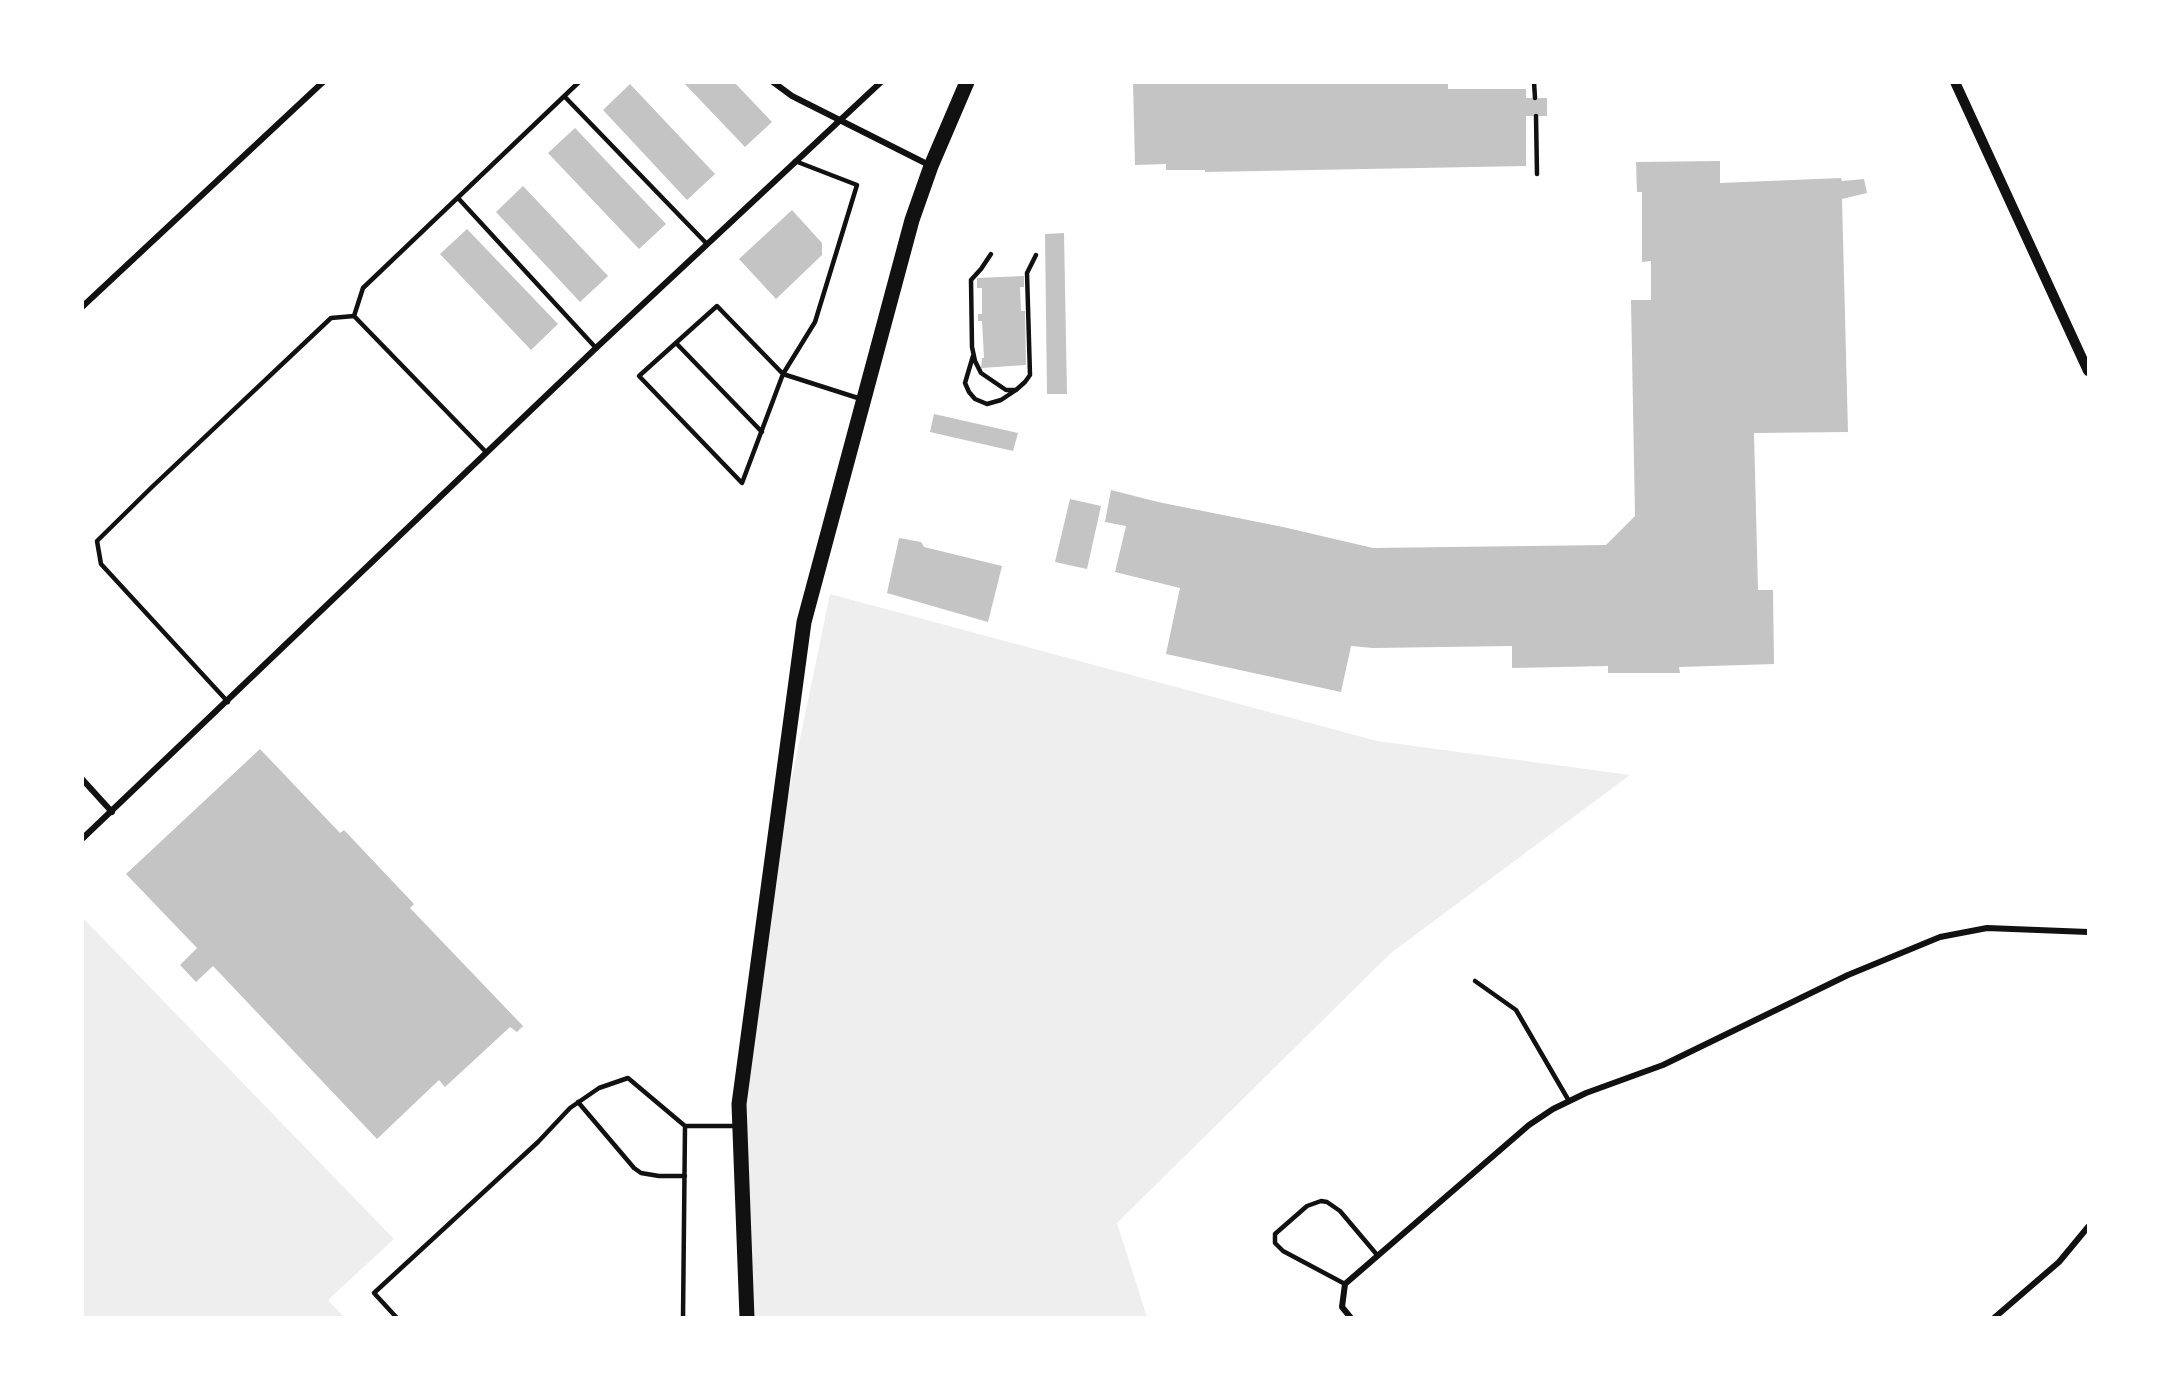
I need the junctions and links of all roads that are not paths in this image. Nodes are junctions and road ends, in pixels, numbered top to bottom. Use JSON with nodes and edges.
{"nodes":[{"id":1,"x":323,"y":82,"type":"edge"},
{"id":2,"x":579,"y":82,"type":"edge"},
{"id":3,"x":773,"y":82,"type":"edge"},
{"id":4,"x":881,"y":82,"type":"edge"},
{"id":5,"x":967,"y":82,"type":"edge"},
{"id":6,"x":1534,"y":82,"type":"edge"},
{"id":7,"x":1955,"y":82,"type":"edge"},
{"id":8,"x":565,"y":97,"type":"junction"},
{"id":9,"x":1535,"y":98,"type":"dead end"},
{"id":10,"x":1536,"y":116,"type":"dead end"},
{"id":11,"x":841,"y":119,"type":"junction"},
{"id":12,"x":795,"y":161,"type":"junction"},
{"id":13,"x":931,"y":166,"type":"junction"},
{"id":14,"x":1538,"y":174,"type":"dead end"},
{"id":15,"x":458,"y":198,"type":"junction"},
{"id":16,"x":707,"y":244,"type":"junction"},
{"id":17,"x":991,"y":254,"type":"dead end"},
{"id":18,"x":1036,"y":255,"type":"dead end"},
{"id":19,"x":82,"y":307,"type":"edge"},
{"id":20,"x":354,"y":316,"type":"junction"},
{"id":21,"x":676,"y":343,"type":"junction"},
{"id":22,"x":596,"y":348,"type":"junction"},
{"id":23,"x":973,"y":353,"type":"junction"},
{"id":24,"x":2088,"y":371,"type":"edge"},
{"id":25,"x":783,"y":374,"type":"junction"},
{"id":26,"x":1016,"y":390,"type":"junction"},
{"id":27,"x":864,"y":400,"type":"junction"},
{"id":28,"x":762,"y":432,"type":"junction"},
{"id":29,"x":486,"y":452,"type":"junction"},
{"id":30,"x":228,"y":702,"type":"junction"},
{"id":31,"x":82,"y":779,"type":"edge"},
{"id":32,"x":112,"y":812,"type":"junction"},
{"id":33,"x":82,"y":839,"type":"edge"},
{"id":34,"x":2088,"y":932,"type":"edge"},
{"id":35,"x":1475,"y":981,"type":"dead end"},
{"id":36,"x":1569,"y":1101,"type":"junction"},
{"id":37,"x":578,"y":1102,"type":"junction"},
{"id":38,"x":685,"y":1126,"type":"junction"},
{"id":39,"x":740,"y":1126,"type":"junction"},
{"id":40,"x":685,"y":1176,"type":"junction"},
{"id":41,"x":2088,"y":1227,"type":"edge"},
{"id":42,"x":1377,"y":1256,"type":"junction"},
{"id":43,"x":1345,"y":1284,"type":"junction"},
{"id":44,"x":397,"y":1317,"type":"edge"},
{"id":45,"x":683,"y":1317,"type":"edge"},
{"id":46,"x":747,"y":1317,"type":"edge"},
{"id":47,"x":1351,"y":1317,"type":"edge"},
{"id":48,"x":1995,"y":1317,"type":"edge"}],
"edges":[{"from":1,"to":19,"type":"street"},
{"from":2,"to":8,"type":"lane"},
{"from":3,"to":11,"type":"street"},
{"from":4,"to":11,"type":"street"},
{"from":5,"to":13,"type":"main road"},
{"from":6,"to":9,"type":"lane"},
{"from":7,"to":24,"type":"street"},
{"from":8,"to":15,"type":"lane"},
{"from":8,"to":16,"type":"lane"},
{"from":10,"to":14,"type":"lane"},
{"from":11,"to":12,"type":"street"},
{"from":11,"to":13,"type":"street"},
{"from":12,"to":16,"type":"street"},
{"from":12,"to":25,"type":"lane"},
{"from":13,"to":27,"type":"main road"},
{"from":15,"to":20,"type":"lane"},
{"from":15,"to":22,"type":"lane"},
{"from":16,"to":22,"type":"street"},
{"from":17,"to":23,"type":"lane"},
{"from":18,"to":26,"type":"lane"},
{"from":20,"to":29,"type":"lane"},
{"from":20,"to":30,"type":"lane"},
{"from":21,"to":25,"type":"lane"},
{"from":21,"to":28,"type":"lane"},
{"from":21,"to":28,"type":"lane"},
{"from":22,"to":29,"type":"street"},
{"from":23,"to":26,"type":"lane"},
{"from":23,"to":26,"type":"lane"},
{"from":25,"to":27,"type":"lane"},
{"from":25,"to":28,"type":"lane"},
{"from":27,"to":39,"type":"main road"},
{"from":29,"to":30,"type":"street"},
{"from":30,"to":32,"type":"street"},
{"from":31,"to":32,"type":"street"},
{"from":32,"to":33,"type":"street"},
{"from":34,"to":36,"type":"street"},
{"from":35,"to":36,"type":"lane"},
{"from":36,"to":42,"type":"street"},
{"from":37,"to":38,"type":"lane"},
{"from":37,"to":40,"type":"lane"},
{"from":37,"to":44,"type":"lane"},
{"from":38,"to":39,"type":"lane"},
{"from":38,"to":40,"type":"lane"},
{"from":39,"to":46,"type":"main road"},
{"from":40,"to":45,"type":"lane"},
{"from":41,"to":48,"type":"street"},
{"from":42,"to":43,"type":"street"},
{"from":42,"to":43,"type":"lane"},
{"from":43,"to":47,"type":"street"}]}
